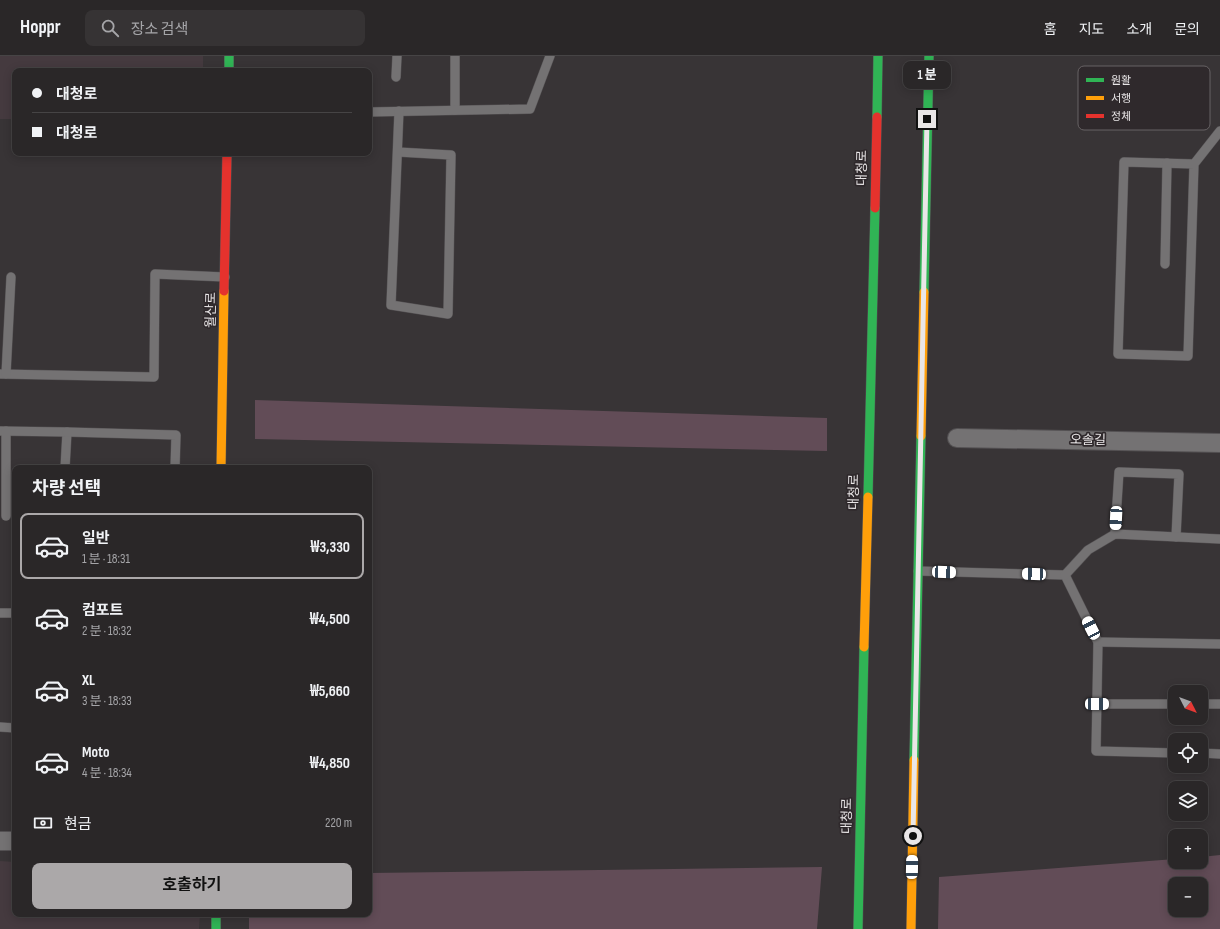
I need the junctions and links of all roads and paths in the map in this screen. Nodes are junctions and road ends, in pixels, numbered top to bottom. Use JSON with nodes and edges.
{"nodes":[{"id":1,"x":229,"y":56,"type":"edge"},
{"id":2,"x":397,"y":56,"type":"edge"},
{"id":3,"x":456,"y":56,"type":"edge"},
{"id":4,"x":550,"y":56,"type":"edge"},
{"id":5,"x":878,"y":56,"type":"edge"},
{"id":6,"x":928,"y":56,"type":"edge"},
{"id":7,"x":229,"y":68,"type":"edge"},
{"id":8,"x":396,"y":77,"type":"dead end"},
{"id":9,"x":455,"y":110,"type":"junction"},
{"id":10,"x":399,"y":111,"type":"junction"},
{"id":11,"x":372,"y":112,"type":"edge"},
{"id":12,"x":1220,"y":131,"type":"edge"},
{"id":13,"x":398,"y":152,"type":"junction"},
{"id":14,"x":227,"y":156,"type":"edge"},
{"id":15,"x":1167,"y":163,"type":"junction"},
{"id":16,"x":1194,"y":164,"type":"junction"},
{"id":17,"x":1165,"y":264,"type":"dead end"},
{"id":18,"x":11,"y":277,"type":"dead end"},
{"id":19,"x":225,"y":277,"type":"junction"},
{"id":20,"x":3,"y":374,"type":"edge"},
{"id":21,"x":3,"y":431,"type":"edge"},
{"id":22,"x":67,"y":432,"type":"junction"},
{"id":23,"x":957,"y":438,"type":"dead end"},
{"id":24,"x":1220,"y":442,"type":"edge"},
{"id":25,"x":65,"y":465,"type":"edge"},
{"id":26,"x":175,"y":465,"type":"edge"},
{"id":27,"x":221,"y":465,"type":"edge"},
{"id":28,"x":6,"y":516,"type":"dead end"},
{"id":29,"x":1115,"y":534,"type":"junction"},
{"id":30,"x":1176,"y":536,"type":"junction"},
{"id":31,"x":1220,"y":539,"type":"edge"},
{"id":32,"x":918,"y":571,"type":"junction"},
{"id":33,"x":1065,"y":575,"type":"junction"},
{"id":34,"x":0,"y":613,"type":"edge"},
{"id":35,"x":12,"y":613,"type":"edge"},
{"id":36,"x":1098,"y":642,"type":"junction"},
{"id":37,"x":1220,"y":644,"type":"edge"},
{"id":38,"x":1097,"y":704,"type":"junction"},
{"id":39,"x":1168,"y":704,"type":"edge"},
{"id":40,"x":1208,"y":704,"type":"edge"},
{"id":41,"x":1220,"y":704,"type":"edge"},
{"id":42,"x":0,"y":727,"type":"edge"},
{"id":43,"x":12,"y":728,"type":"edge"},
{"id":44,"x":1168,"y":753,"type":"edge"},
{"id":45,"x":1208,"y":753,"type":"edge"},
{"id":46,"x":1220,"y":754,"type":"edge"},
{"id":47,"x":0,"y":841,"type":"edge"},
{"id":48,"x":12,"y":841,"type":"edge"},
{"id":49,"x":216,"y":917,"type":"edge"},
{"id":50,"x":216,"y":929,"type":"edge"},
{"id":51,"x":858,"y":929,"type":"edge"},
{"id":52,"x":911,"y":929,"type":"edge"}],
"edges":[{"from":1,"to":7,"type":"main road"},
{"from":2,"to":8,"type":"lane"},
{"from":3,"to":9,"type":"lane"},
{"from":4,"to":9,"type":"lane"},
{"from":5,"to":51,"type":"main road","name":"대청로"},
{"from":6,"to":32,"type":"main road"},
{"from":9,"to":10,"type":"lane"},
{"from":10,"to":11,"type":"lane"},
{"from":10,"to":13,"type":"lane"},
{"from":12,"to":16,"type":"lane"},
{"from":13,"to":13,"type":"lane"},
{"from":14,"to":19,"type":"main road","name":"월산로"},
{"from":15,"to":16,"type":"lane"},
{"from":15,"to":16,"type":"lane"},
{"from":15,"to":17,"type":"lane"},
{"from":18,"to":20,"type":"lane"},
{"from":19,"to":20,"type":"lane"},
{"from":19,"to":27,"type":"main road","name":"월산로"},
{"from":21,"to":22,"type":"lane"},
{"from":21,"to":28,"type":"lane"},
{"from":22,"to":25,"type":"lane"},
{"from":22,"to":26,"type":"lane"},
{"from":23,"to":24,"type":"street","name":"오솔길"},
{"from":29,"to":30,"type":"lane"},
{"from":29,"to":30,"type":"lane"},
{"from":29,"to":33,"type":"lane"},
{"from":30,"to":31,"type":"lane"},
{"from":32,"to":33,"type":"lane"},
{"from":32,"to":52,"type":"main road"},
{"from":33,"to":36,"type":"lane"},
{"from":34,"to":35,"type":"lane"},
{"from":36,"to":37,"type":"lane"},
{"from":36,"to":38,"type":"lane"},
{"from":38,"to":39,"type":"lane"},
{"from":38,"to":44,"type":"lane"},
{"from":40,"to":41,"type":"lane"},
{"from":42,"to":43,"type":"lane"},
{"from":45,"to":46,"type":"lane"},
{"from":47,"to":48,"type":"street"},
{"from":49,"to":50,"type":"main road"}]}
